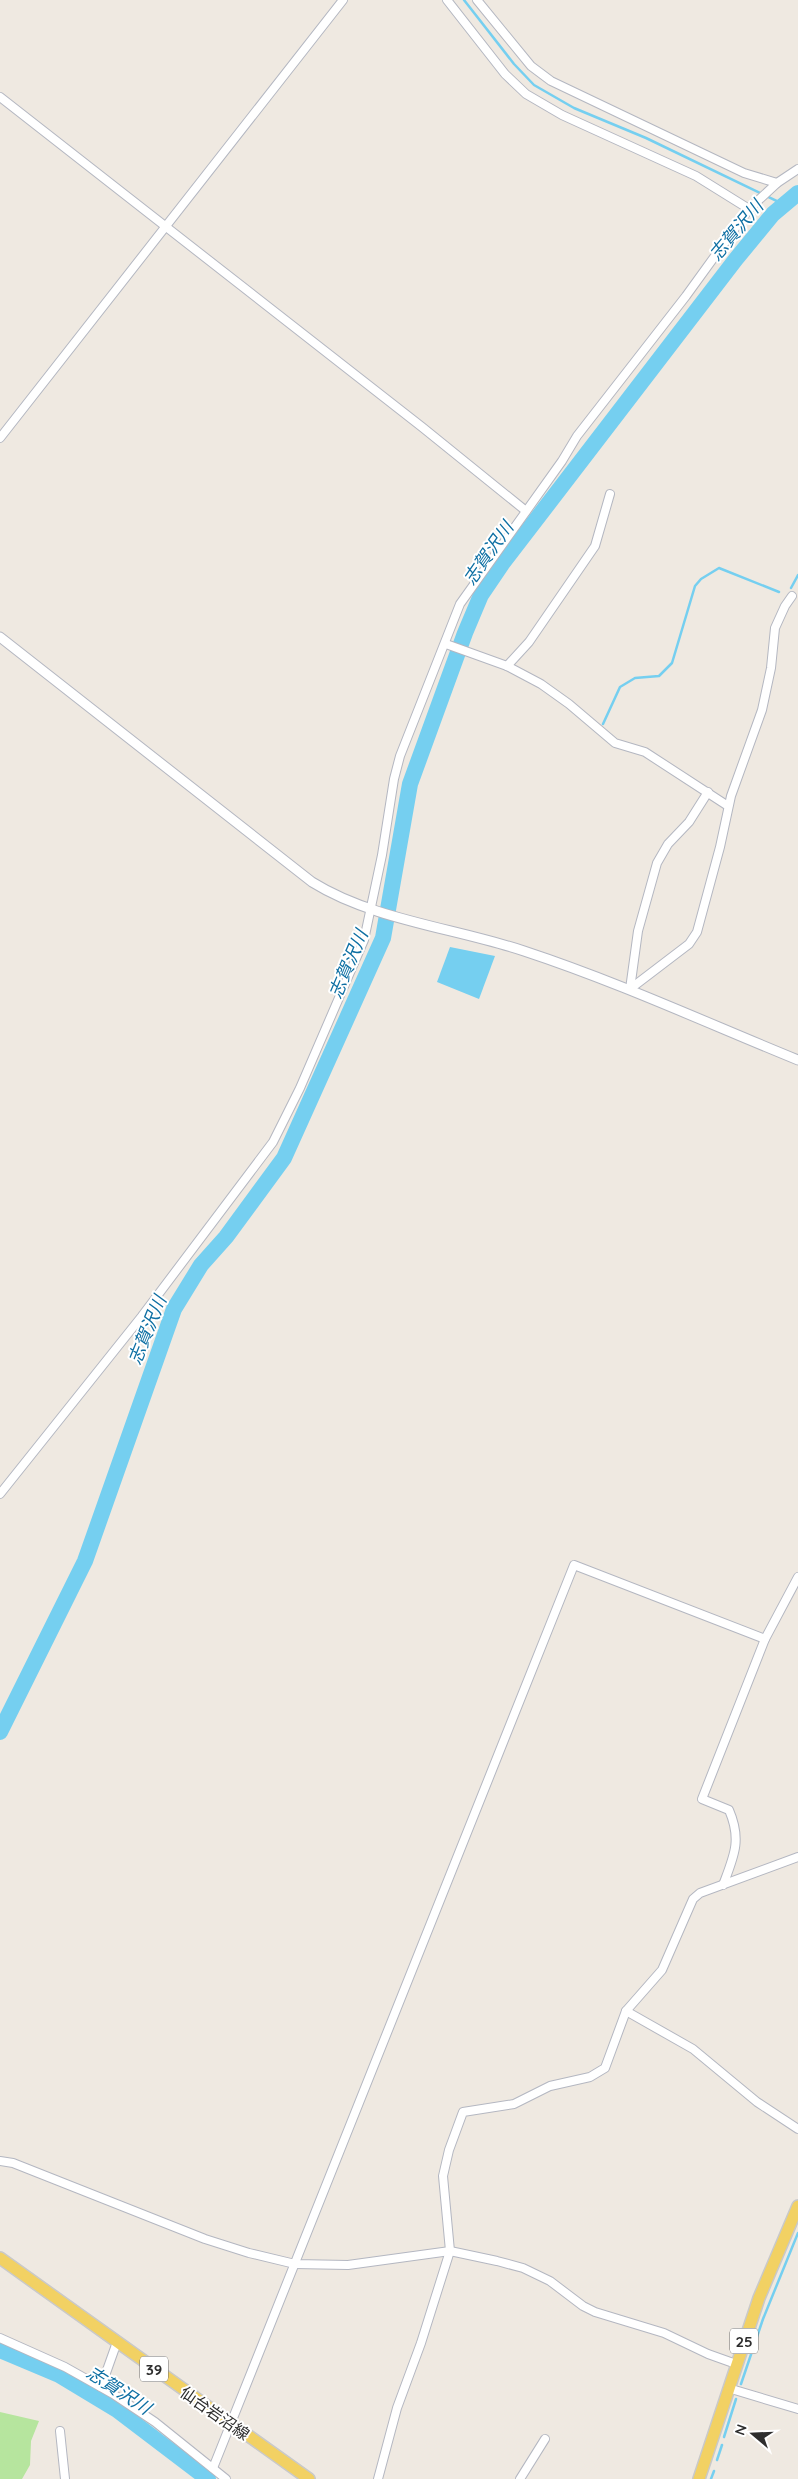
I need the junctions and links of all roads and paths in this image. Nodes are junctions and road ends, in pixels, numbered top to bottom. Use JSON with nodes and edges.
{"nodes":[{"id":1,"x":343,"y":0,"type":"edge"},
{"id":2,"x":447,"y":0,"type":"edge"},
{"id":3,"x":477,"y":0,"type":"edge"},
{"id":4,"x":0,"y":97,"type":"edge"},
{"id":5,"x":798,"y":169,"type":"edge"},
{"id":6,"x":774,"y":186,"type":"junction"},
{"id":7,"x":751,"y":207,"type":"junction"},
{"id":8,"x":164,"y":227,"type":"junction"},
{"id":9,"x":0,"y":438,"type":"edge"},
{"id":10,"x":610,"y":494,"type":"dead end"},
{"id":11,"x":526,"y":511,"type":"junction"},
{"id":12,"x":792,"y":596,"type":"dead end"},
{"id":13,"x":0,"y":637,"type":"edge"},
{"id":14,"x":446,"y":644,"type":"junction"},
{"id":15,"x":507,"y":666,"type":"junction"},
{"id":16,"x":708,"y":792,"type":"junction"},
{"id":17,"x":728,"y":806,"type":"junction"},
{"id":18,"x":374,"y":909,"type":"junction"},
{"id":19,"x":630,"y":989,"type":"junction"},
{"id":20,"x":798,"y":1060,"type":"edge"},
{"id":21,"x":0,"y":1494,"type":"edge"},
{"id":22,"x":798,"y":1577,"type":"edge"},
{"id":23,"x":765,"y":1639,"type":"junction"},
{"id":24,"x":798,"y":1857,"type":"edge"},
{"id":25,"x":723,"y":1885,"type":"junction"},
{"id":26,"x":626,"y":2011,"type":"junction"},
{"id":27,"x":798,"y":2129,"type":"edge"},
{"id":28,"x":0,"y":2160,"type":"edge"},
{"id":29,"x":798,"y":2206,"type":"edge"},
{"id":30,"x":450,"y":2251,"type":"junction"},
{"id":31,"x":0,"y":2258,"type":"edge"},
{"id":32,"x":295,"y":2264,"type":"junction"},
{"id":33,"x":0,"y":2338,"type":"edge"},
{"id":34,"x":117,"y":2342,"type":"junction"},
{"id":35,"x":736,"y":2364,"type":"junction"},
{"id":36,"x":101,"y":2387,"type":"junction"},
{"id":37,"x":728,"y":2388,"type":"junction"},
{"id":38,"x":798,"y":2410,"type":"edge"},
{"id":39,"x":231,"y":2424,"type":"junction"},
{"id":40,"x":60,"y":2431,"type":"dead end"},
{"id":41,"x":546,"y":2439,"type":"dead end"},
{"id":42,"x":212,"y":2468,"type":"junction"},
{"id":43,"x":65,"y":2479,"type":"edge"},
{"id":44,"x":226,"y":2479,"type":"edge"},
{"id":45,"x":309,"y":2479,"type":"edge"},
{"id":46,"x":378,"y":2479,"type":"edge"},
{"id":47,"x":520,"y":2479,"type":"edge"},
{"id":48,"x":699,"y":2479,"type":"edge"}],
"edges":[{"from":1,"to":8,"type":"street"},
{"from":2,"to":7,"type":"street"},
{"from":3,"to":6,"type":"street"},
{"from":4,"to":8,"type":"street"},
{"from":5,"to":6,"type":"street"},
{"from":6,"to":7,"type":"street"},
{"from":7,"to":11,"type":"street"},
{"from":8,"to":9,"type":"street"},
{"from":8,"to":11,"type":"street"},
{"from":10,"to":15,"type":"street"},
{"from":11,"to":14,"type":"street"},
{"from":12,"to":17,"type":"street"},
{"from":13,"to":18,"type":"street"},
{"from":14,"to":15,"type":"street"},
{"from":14,"to":18,"type":"street"},
{"from":15,"to":16,"type":"street"},
{"from":16,"to":17,"type":"street"},
{"from":16,"to":19,"type":"street"},
{"from":17,"to":19,"type":"street"},
{"from":18,"to":19,"type":"street"},
{"from":18,"to":21,"type":"street"},
{"from":19,"to":20,"type":"street"},
{"from":22,"to":23,"type":"street"},
{"from":23,"to":25,"type":"street"},
{"from":23,"to":32,"type":"street"},
{"from":24,"to":25,"type":"street"},
{"from":25,"to":26,"type":"street"},
{"from":26,"to":27,"type":"street"},
{"from":26,"to":30,"type":"street"},
{"from":28,"to":32,"type":"street"},
{"from":29,"to":35,"type":"main road","number":"25"},
{"from":30,"to":32,"type":"street"},
{"from":30,"to":35,"type":"street"},
{"from":30,"to":46,"type":"street"},
{"from":31,"to":34,"type":"main road","name":"仙台岩沼線","number":"39"},
{"from":32,"to":39,"type":"street"},
{"from":33,"to":36,"type":"street"},
{"from":34,"to":36,"type":"street"},
{"from":34,"to":39,"type":"main road","name":"仙台岩沼線","number":"39"},
{"from":35,"to":37,"type":"main road","number":"25"},
{"from":36,"to":42,"type":"street"},
{"from":37,"to":38,"type":"street"},
{"from":37,"to":48,"type":"main road","number":"25"},
{"from":39,"to":42,"type":"street"},
{"from":39,"to":45,"type":"main road","name":"仙台岩沼線","number":"39"},
{"from":40,"to":43,"type":"street"},
{"from":41,"to":47,"type":"street"},
{"from":42,"to":44,"type":"street"}]}
